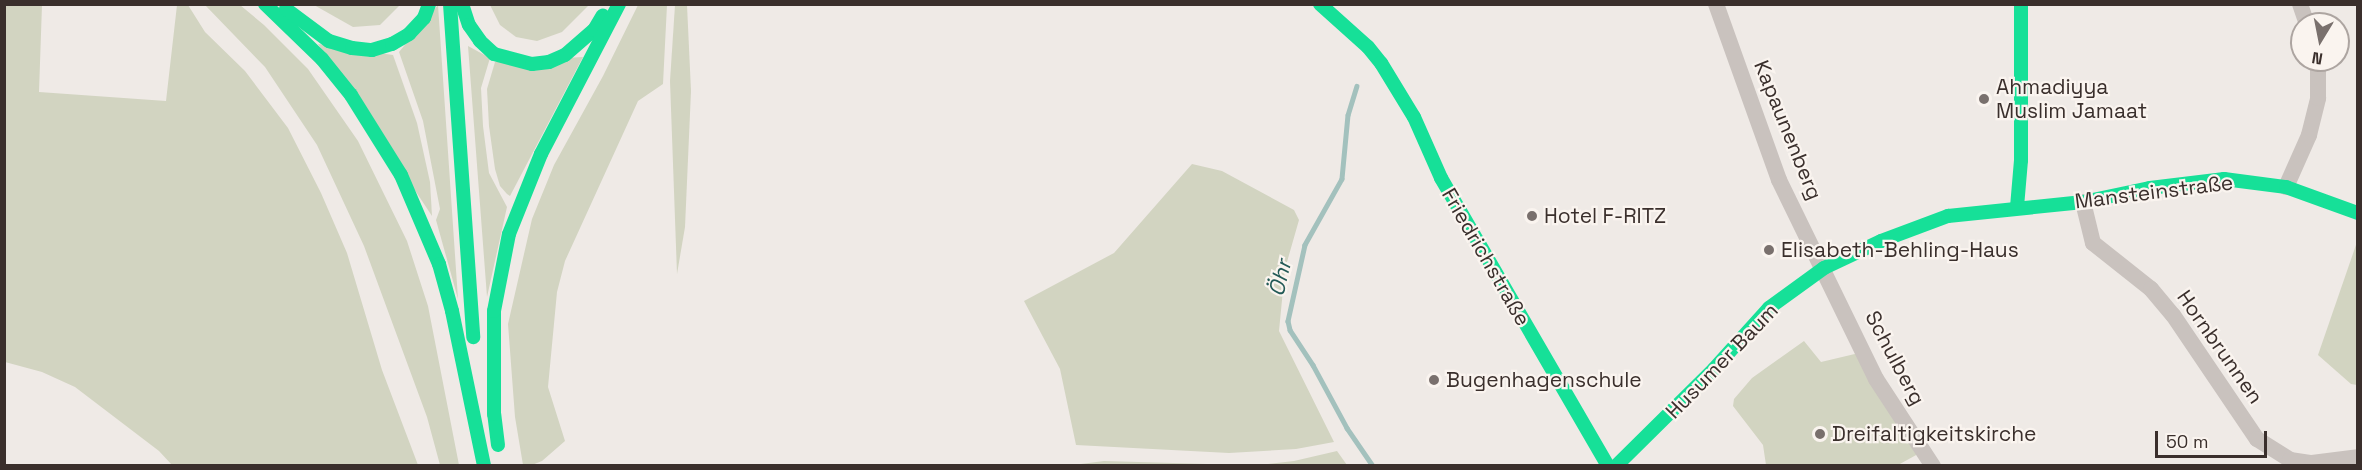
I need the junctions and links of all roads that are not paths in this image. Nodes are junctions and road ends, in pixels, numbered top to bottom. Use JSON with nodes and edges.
{"nodes":[{"id":1,"x":265,"y":4,"type":"edge"},
{"id":2,"x":282,"y":4,"type":"edge"},
{"id":3,"x":429,"y":4,"type":"edge"},
{"id":4,"x":450,"y":4,"type":"edge"},
{"id":5,"x":462,"y":4,"type":"edge"},
{"id":6,"x":609,"y":4,"type":"edge"},
{"id":7,"x":619,"y":4,"type":"edge"},
{"id":8,"x":1320,"y":4,"type":"edge"},
{"id":9,"x":1716,"y":4,"type":"edge"},
{"id":10,"x":2021,"y":4,"type":"edge"},
{"id":11,"x":2318,"y":72,"type":"edge"},
{"id":12,"x":2286,"y":187,"type":"junction"},
{"id":13,"x":2083,"y":202,"type":"junction"},
{"id":14,"x":2017,"y":207,"type":"junction"},
{"id":15,"x":2358,"y":213,"type":"edge"},
{"id":16,"x":1824,"y":268,"type":"junction"},
{"id":17,"x":477,"y":372,"type":"junction"},
{"id":18,"x":494,"y":414,"type":"junction"},
{"id":19,"x":475,"y":420,"type":"junction"},
{"id":20,"x":500,"y":455,"type":"dead end"},
{"id":21,"x":2358,"y":457,"type":"edge"},
{"id":22,"x":484,"y":465,"type":"edge"},
{"id":23,"x":1608,"y":465,"type":"edge"},
{"id":24,"x":1616,"y":465,"type":"edge"},
{"id":25,"x":1933,"y":465,"type":"edge"}],
"edges":[{"from":1,"to":19,"type":"main road"},
{"from":2,"to":3,"type":"main road"},
{"from":4,"to":17,"type":"main road"},
{"from":5,"to":6,"type":"main road"},
{"from":7,"to":18,"type":"main road"},
{"from":8,"to":23,"type":"main road","name":"Friedrichstraße"},
{"from":9,"to":16,"type":"street","name":"Kapaunenberg"},
{"from":10,"to":14,"type":"main road"},
{"from":11,"to":12,"type":"street"},
{"from":12,"to":13,"type":"main road","name":"Mansteinstraße"},
{"from":12,"to":15,"type":"main road","name":"Mansteinstraße"},
{"from":13,"to":14,"type":"main road","name":"Mansteinstraße"},
{"from":13,"to":21,"type":"street","name":"Hornbrunnen"},
{"from":14,"to":16,"type":"main road","name":"Husumer Baum"},
{"from":16,"to":24,"type":"main road","name":"Husumer Baum"},
{"from":16,"to":25,"type":"street","name":"Schulberg"},
{"from":17,"to":18,"type":"main road"},
{"from":17,"to":19,"type":"main road"},
{"from":18,"to":20,"type":"main road"},
{"from":19,"to":22,"type":"main road"}]}
